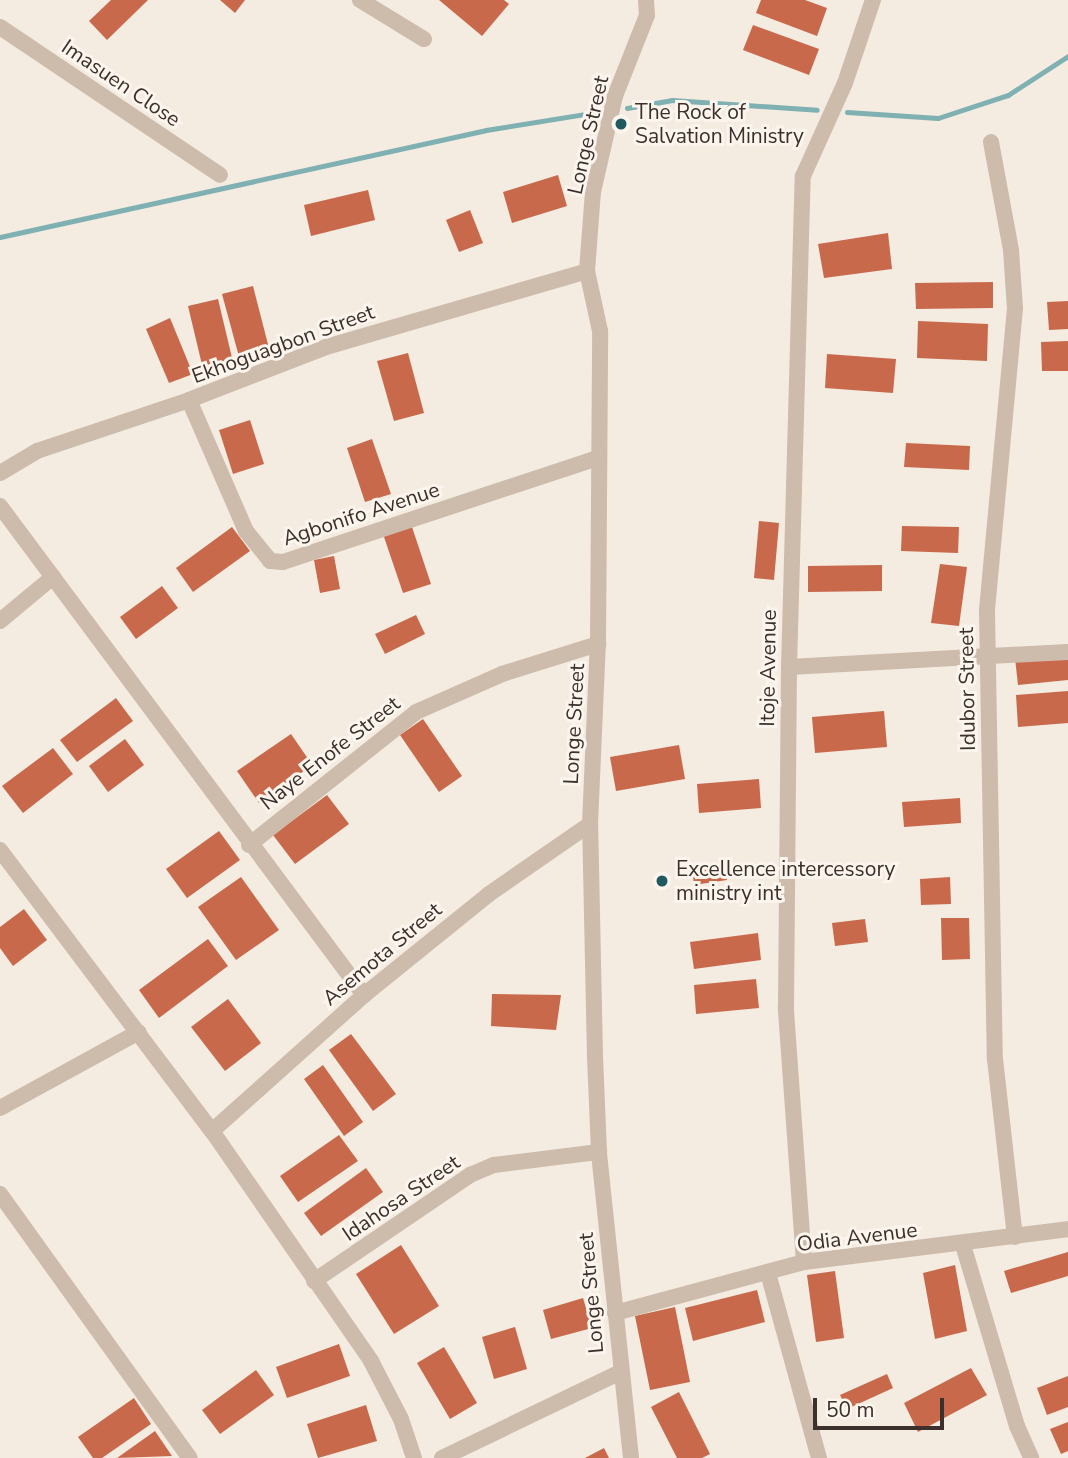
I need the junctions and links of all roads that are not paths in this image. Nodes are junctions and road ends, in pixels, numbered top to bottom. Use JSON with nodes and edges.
{"nodes":[{"id":1,"x":360,"y":0,"type":"edge"},
{"id":2,"x":646,"y":0,"type":"edge"},
{"id":3,"x":873,"y":0,"type":"edge"},
{"id":4,"x":0,"y":27,"type":"edge"},
{"id":5,"x":424,"y":39,"type":"dead end"},
{"id":6,"x":991,"y":142,"type":"dead end"},
{"id":7,"x":219,"y":175,"type":"dead end"},
{"id":8,"x":587,"y":271,"type":"junction"},
{"id":9,"x":189,"y":400,"type":"junction"},
{"id":10,"x":597,"y":458,"type":"junction"},
{"id":11,"x":0,"y":473,"type":"edge"},
{"id":12,"x":0,"y":506,"type":"edge"},
{"id":13,"x":53,"y":577,"type":"junction"},
{"id":14,"x":0,"y":621,"type":"edge"},
{"id":15,"x":598,"y":644,"type":"junction"},
{"id":16,"x":1068,"y":652,"type":"edge"},
{"id":17,"x":987,"y":658,"type":"junction"},
{"id":18,"x":789,"y":667,"type":"junction"},
{"id":19,"x":590,"y":824,"type":"junction"},
{"id":20,"x":249,"y":845,"type":"junction"},
{"id":21,"x":0,"y":850,"type":"edge"},
{"id":22,"x":364,"y":995,"type":"junction"},
{"id":23,"x":139,"y":1032,"type":"junction"},
{"id":24,"x":0,"y":1108,"type":"edge"},
{"id":25,"x":212,"y":1131,"type":"junction"},
{"id":26,"x":599,"y":1152,"type":"junction"},
{"id":27,"x":0,"y":1194,"type":"edge"},
{"id":28,"x":1068,"y":1229,"type":"edge"},
{"id":29,"x":1015,"y":1237,"type":"junction"},
{"id":30,"x":963,"y":1245,"type":"junction"},
{"id":31,"x":804,"y":1262,"type":"junction"},
{"id":32,"x":768,"y":1273,"type":"junction"},
{"id":33,"x":314,"y":1281,"type":"junction"},
{"id":34,"x":615,"y":1313,"type":"junction"},
{"id":35,"x":619,"y":1373,"type":"junction"},
{"id":36,"x":190,"y":1458,"type":"edge"},
{"id":37,"x":414,"y":1458,"type":"edge"},
{"id":38,"x":442,"y":1458,"type":"edge"},
{"id":39,"x":631,"y":1458,"type":"edge"},
{"id":40,"x":819,"y":1458,"type":"edge"},
{"id":41,"x":1031,"y":1458,"type":"edge"}],
"edges":[{"from":1,"to":5,"type":"street"},
{"from":2,"to":8,"type":"street","name":"Longe Street"},
{"from":3,"to":18,"type":"street","name":"Itoje Avenue"},
{"from":4,"to":7,"type":"street","name":"Imasuen Close"},
{"from":6,"to":17,"type":"street","name":"Idubor Street"},
{"from":8,"to":9,"type":"street","name":"Ekhoguagbon Street"},
{"from":8,"to":10,"type":"street","name":"Longe Street"},
{"from":9,"to":10,"type":"street","name":"Agbonifo Avenue"},
{"from":9,"to":11,"type":"street","name":"Ekhoguagbon Street"},
{"from":10,"to":15,"type":"street","name":"Longe Street"},
{"from":12,"to":13,"type":"street"},
{"from":13,"to":14,"type":"street"},
{"from":13,"to":20,"type":"street"},
{"from":15,"to":19,"type":"street","name":"Longe Street"},
{"from":15,"to":20,"type":"street","name":"Naye Enofe Street"},
{"from":16,"to":17,"type":"street"},
{"from":17,"to":18,"type":"street"},
{"from":17,"to":29,"type":"street","name":"Idubor Street"},
{"from":18,"to":31,"type":"street","name":"Itoje Avenue"},
{"from":19,"to":22,"type":"street","name":"Asemota Street"},
{"from":19,"to":26,"type":"street","name":"Longe Street"},
{"from":20,"to":22,"type":"street"},
{"from":21,"to":23,"type":"street"},
{"from":22,"to":25,"type":"street","name":"Asemota Street"},
{"from":23,"to":24,"type":"street"},
{"from":23,"to":25,"type":"street"},
{"from":25,"to":33,"type":"street"},
{"from":26,"to":33,"type":"street","name":"Idahosa Street"},
{"from":26,"to":34,"type":"street","name":"Longe Street"},
{"from":27,"to":36,"type":"street"},
{"from":28,"to":29,"type":"street","name":"Odia Avenue"},
{"from":29,"to":30,"type":"street","name":"Odia Avenue"},
{"from":30,"to":31,"type":"street","name":"Odia Avenue"},
{"from":30,"to":41,"type":"street"},
{"from":31,"to":32,"type":"street","name":"Odia Avenue"},
{"from":32,"to":34,"type":"street","name":"Odia Avenue"},
{"from":32,"to":40,"type":"street"},
{"from":33,"to":37,"type":"street"},
{"from":34,"to":35,"type":"street","name":"Longe Street"},
{"from":35,"to":38,"type":"street"},
{"from":35,"to":39,"type":"street","name":"Longe Street"}]}
